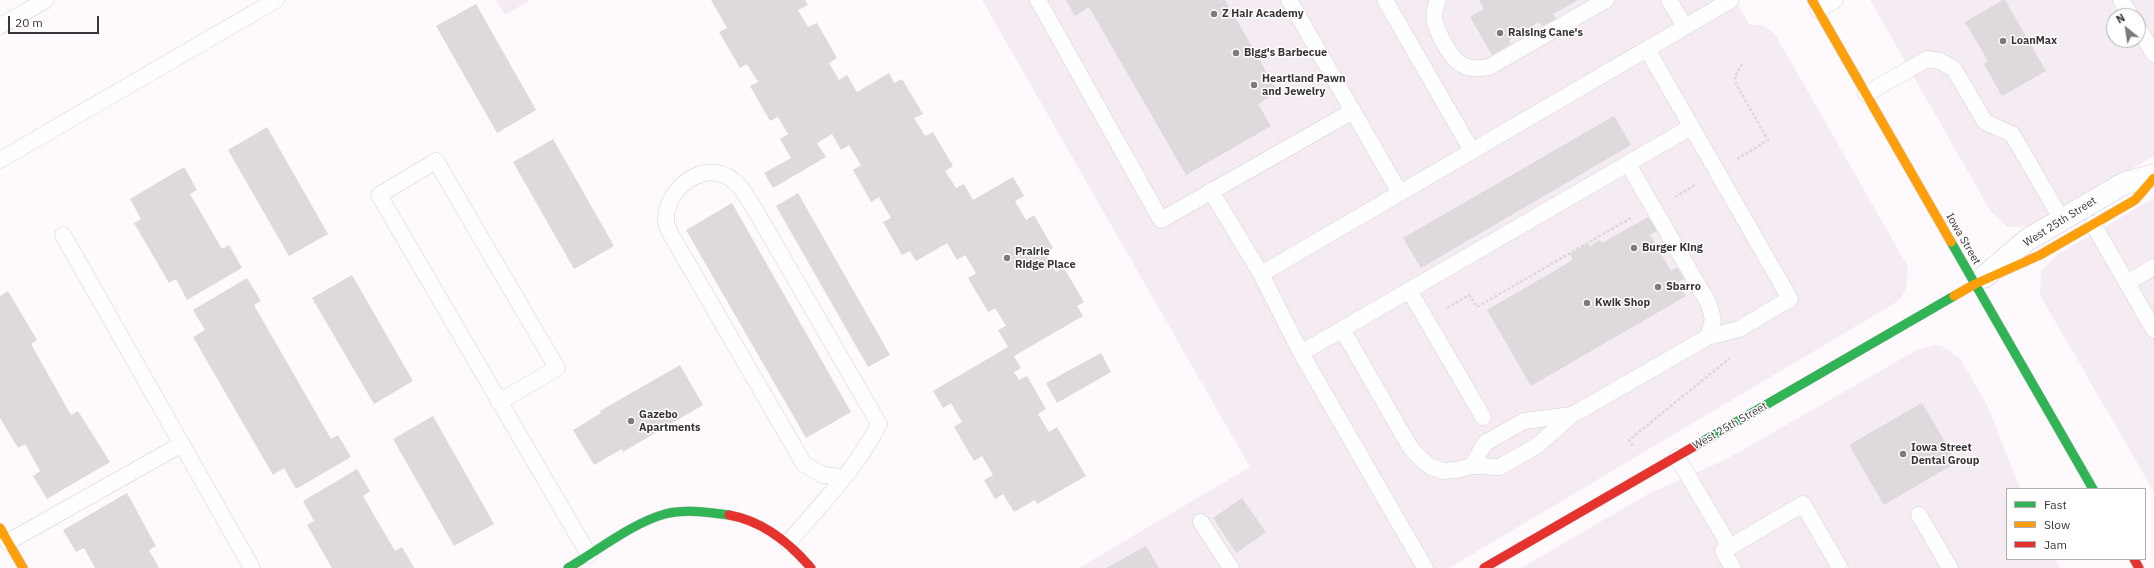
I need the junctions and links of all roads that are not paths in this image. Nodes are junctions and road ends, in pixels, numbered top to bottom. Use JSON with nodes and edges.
{"nodes":[{"id":1,"x":46,"y":0,"type":"edge"},
{"id":2,"x":276,"y":0,"type":"edge"},
{"id":3,"x":1038,"y":0,"type":"edge"},
{"id":4,"x":1289,"y":0,"type":"edge"},
{"id":5,"x":1385,"y":0,"type":"edge"},
{"id":6,"x":1438,"y":0,"type":"edge"},
{"id":7,"x":1606,"y":0,"type":"edge"},
{"id":8,"x":1669,"y":0,"type":"edge"},
{"id":9,"x":1731,"y":0,"type":"edge"},
{"id":10,"x":1835,"y":0,"type":"edge"},
{"id":11,"x":1815,"y":5,"type":"edge"},
{"id":12,"x":0,"y":26,"type":"edge"},
{"id":13,"x":1685,"y":27,"type":"junction"},
{"id":14,"x":2146,"y":41,"type":"edge"},
{"id":15,"x":1647,"y":49,"type":"junction"},
{"id":16,"x":2154,"y":54,"type":"edge"},
{"id":17,"x":1866,"y":94,"type":"junction"},
{"id":18,"x":1353,"y":111,"type":"junction"},
{"id":19,"x":1691,"y":127,"type":"junction"},
{"id":20,"x":1472,"y":151,"type":"junction"},
{"id":21,"x":0,"y":160,"type":"edge"},
{"id":22,"x":1628,"y":164,"type":"junction"},
{"id":23,"x":2154,"y":175,"type":"edge"},
{"id":24,"x":2154,"y":178,"type":"edge"},
{"id":25,"x":1211,"y":191,"type":"junction"},
{"id":26,"x":1400,"y":193,"type":"junction"},
{"id":27,"x":2062,"y":220,"type":"junction"},
{"id":28,"x":2093,"y":224,"type":"junction"},
{"id":29,"x":63,"y":235,"type":"dead end"},
{"id":30,"x":2154,"y":267,"type":"edge"},
{"id":31,"x":1261,"y":274,"type":"junction"},
{"id":32,"x":2127,"y":283,"type":"junction"},
{"id":33,"x":1975,"y":284,"type":"junction"},
{"id":34,"x":1409,"y":290,"type":"junction"},
{"id":35,"x":1342,"y":329,"type":"junction"},
{"id":36,"x":2154,"y":330,"type":"edge"},
{"id":37,"x":1708,"y":337,"type":"junction"},
{"id":38,"x":1301,"y":353,"type":"junction"},
{"id":39,"x":499,"y":402,"type":"junction"},
{"id":40,"x":1572,"y":415,"type":"junction"},
{"id":41,"x":1483,"y":417,"type":"dead end"},
{"id":42,"x":182,"y":444,"type":"junction"},
{"id":43,"x":1677,"y":457,"type":"junction"},
{"id":44,"x":1472,"y":466,"type":"junction"},
{"id":45,"x":843,"y":477,"type":"junction"},
{"id":46,"x":2093,"y":488,"type":"edge"},
{"id":47,"x":1919,"y":514,"type":"dead end"},
{"id":48,"x":1201,"y":522,"type":"dead end"},
{"id":49,"x":0,"y":528,"type":"edge"},
{"id":50,"x":8,"y":542,"type":"junction"},
{"id":51,"x":788,"y":543,"type":"junction"},
{"id":52,"x":1730,"y":547,"type":"junction"},
{"id":53,"x":589,"y":555,"type":"junction"},
{"id":54,"x":23,"y":568,"type":"edge"},
{"id":55,"x":252,"y":568,"type":"edge"},
{"id":56,"x":568,"y":568,"type":"edge"},
{"id":57,"x":812,"y":568,"type":"edge"},
{"id":58,"x":1231,"y":568,"type":"edge"},
{"id":59,"x":1424,"y":568,"type":"edge"},
{"id":60,"x":1484,"y":568,"type":"edge"},
{"id":61,"x":1733,"y":568,"type":"edge"},
{"id":62,"x":1840,"y":568,"type":"edge"},
{"id":63,"x":1950,"y":568,"type":"edge"}],
"edges":[{"from":1,"to":12,"type":"lane"},
{"from":2,"to":21,"type":"lane"},
{"from":3,"to":25,"type":"lane"},
{"from":4,"to":18,"type":"lane"},
{"from":5,"to":20,"type":"lane"},
{"from":6,"to":7,"type":"lane"},
{"from":8,"to":13,"type":"lane"},
{"from":9,"to":13,"type":"lane"},
{"from":10,"to":11,"type":"lane"},
{"from":11,"to":17,"type":"main road","name":"Iowa Street"},
{"from":13,"to":15,"type":"lane"},
{"from":14,"to":16,"type":"lane"},
{"from":15,"to":19,"type":"lane"},
{"from":15,"to":20,"type":"lane"},
{"from":17,"to":27,"type":"lane"},
{"from":17,"to":33,"type":"main road","name":"Iowa Street"},
{"from":18,"to":25,"type":"lane"},
{"from":18,"to":26,"type":"lane"},
{"from":19,"to":22,"type":"lane"},
{"from":19,"to":37,"type":"lane"},
{"from":20,"to":26,"type":"lane"},
{"from":22,"to":34,"type":"lane"},
{"from":22,"to":37,"type":"lane"},
{"from":23,"to":27,"type":"street","name":"West 25th Street"},
{"from":24,"to":28,"type":"main road","name":"West 25th Street"},
{"from":25,"to":31,"type":"lane"},
{"from":26,"to":31,"type":"lane"},
{"from":27,"to":33,"type":"street","name":"West 25th Street"},
{"from":28,"to":32,"type":"lane"},
{"from":28,"to":33,"type":"main road","name":"West 25th Street"},
{"from":29,"to":42,"type":"lane"},
{"from":30,"to":32,"type":"lane"},
{"from":31,"to":38,"type":"lane"},
{"from":32,"to":36,"type":"lane"},
{"from":33,"to":43,"type":"main road","name":"West 25th Street"},
{"from":33,"to":46,"type":"main road","name":"Iowa Street"},
{"from":34,"to":35,"type":"lane"},
{"from":34,"to":41,"type":"lane"},
{"from":35,"to":38,"type":"lane"},
{"from":35,"to":44,"type":"lane"},
{"from":37,"to":40,"type":"lane"},
{"from":38,"to":59,"type":"lane"},
{"from":39,"to":39,"type":"lane"},
{"from":39,"to":53,"type":"lane"},
{"from":40,"to":44,"type":"lane"},
{"from":40,"to":44,"type":"lane"},
{"from":42,"to":50,"type":"lane"},
{"from":42,"to":55,"type":"lane"},
{"from":43,"to":52,"type":"lane"},
{"from":43,"to":60,"type":"main road","name":"West 25th Street"},
{"from":45,"to":45,"type":"lane"},
{"from":45,"to":51,"type":"lane"},
{"from":47,"to":63,"type":"lane"},
{"from":48,"to":58,"type":"lane"},
{"from":49,"to":50,"type":"main road"},
{"from":50,"to":54,"type":"main road"},
{"from":51,"to":53,"type":"main road"},
{"from":51,"to":57,"type":"main road"},
{"from":52,"to":61,"type":"lane"},
{"from":52,"to":62,"type":"lane"},
{"from":53,"to":56,"type":"main road"}]}
